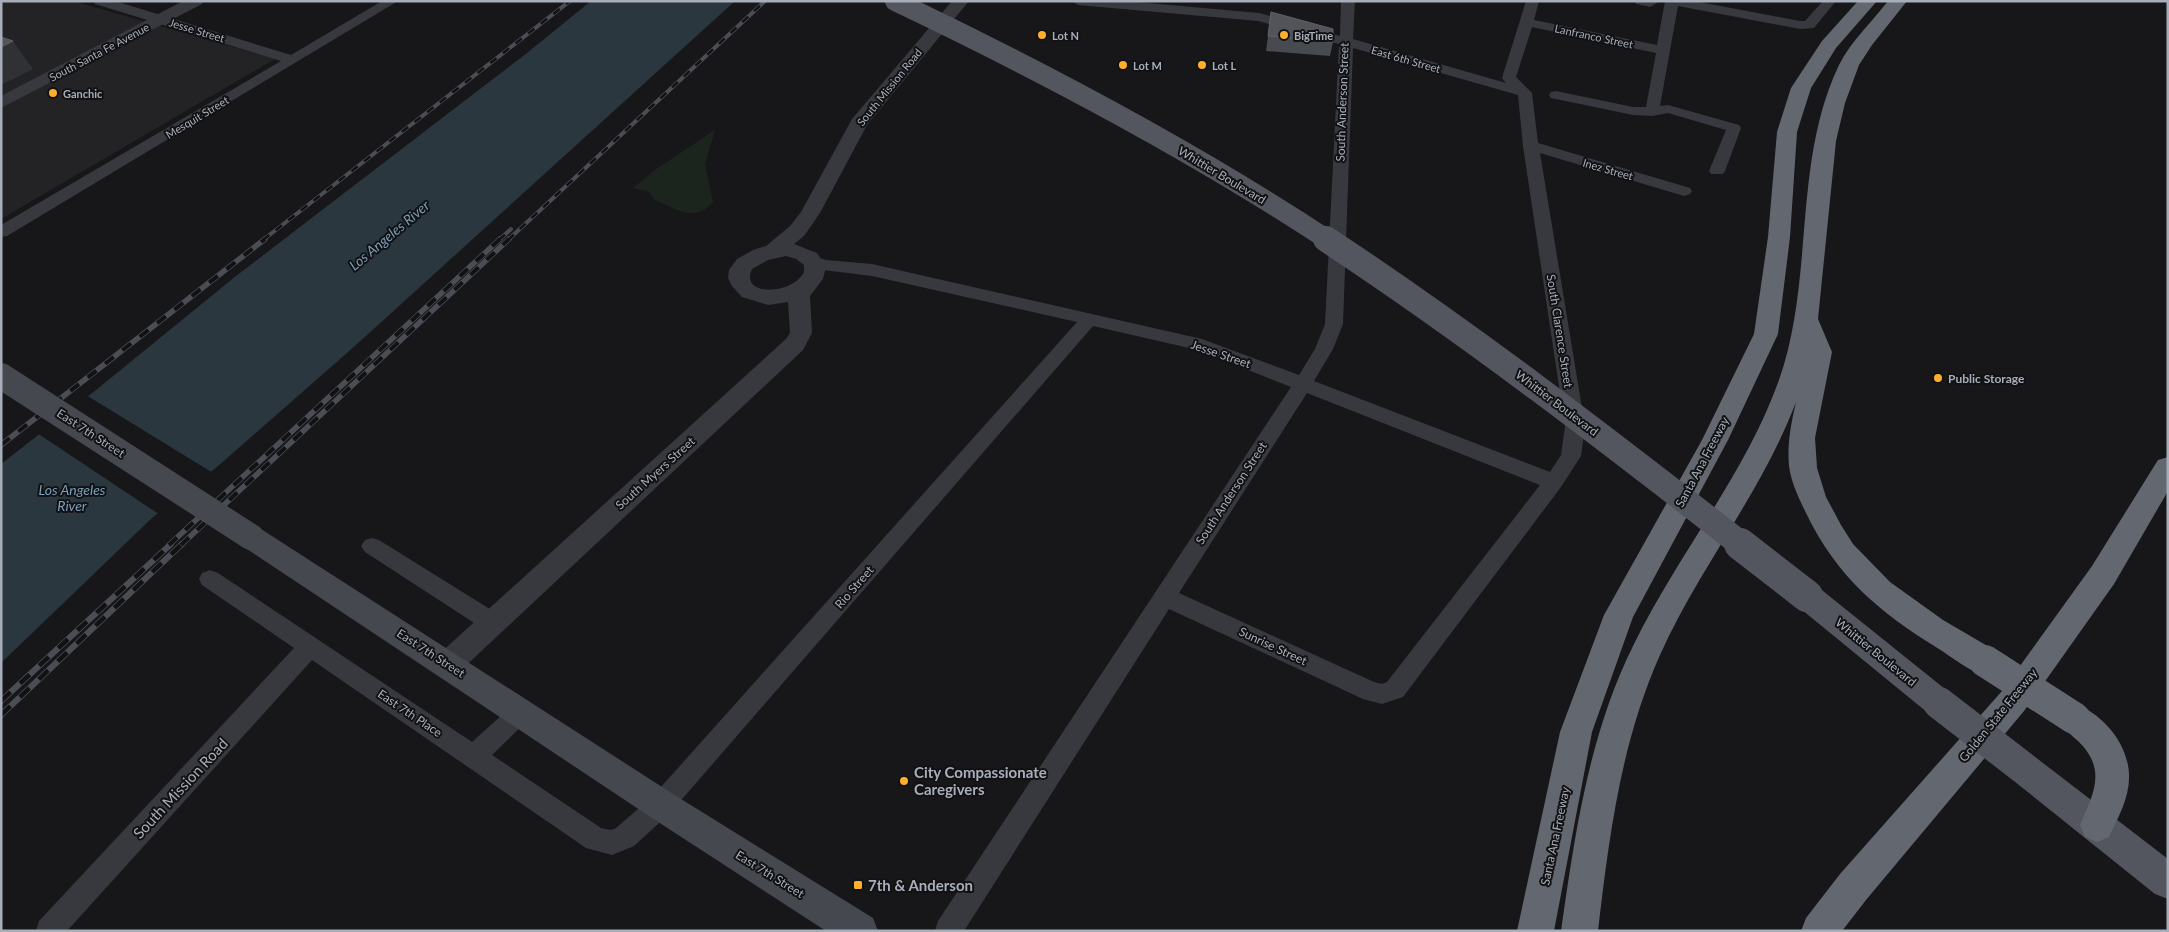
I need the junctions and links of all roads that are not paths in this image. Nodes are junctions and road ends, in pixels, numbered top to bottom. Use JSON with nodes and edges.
{"nodes":[{"id":1,"x":100,"y":1,"type":"edge"},
{"id":2,"x":196,"y":1,"type":"edge"},
{"id":3,"x":392,"y":1,"type":"edge"},
{"id":4,"x":895,"y":1,"type":"edge"},
{"id":5,"x":961,"y":1,"type":"edge"},
{"id":6,"x":1078,"y":1,"type":"edge"},
{"id":7,"x":1348,"y":1,"type":"edge"},
{"id":8,"x":1533,"y":1,"type":"edge"},
{"id":9,"x":1641,"y":1,"type":"edge"},
{"id":10,"x":1650,"y":1,"type":"edge"},
{"id":11,"x":1672,"y":1,"type":"edge"},
{"id":12,"x":1830,"y":1,"type":"edge"},
{"id":13,"x":1859,"y":1,"type":"edge"},
{"id":14,"x":1868,"y":1,"type":"edge"},
{"id":15,"x":1898,"y":1,"type":"edge"},
{"id":16,"x":161,"y":20,"type":"junction"},
{"id":17,"x":1526,"y":22,"type":"junction"},
{"id":18,"x":1345,"y":41,"type":"junction"},
{"id":19,"x":1829,"y":45,"type":"junction"},
{"id":20,"x":1663,"y":50,"type":"junction"},
{"id":21,"x":293,"y":60,"type":"junction"},
{"id":22,"x":1525,"y":93,"type":"junction"},
{"id":23,"x":1556,"y":95,"type":"dead end"},
{"id":24,"x":1,"y":103,"type":"edge"},
{"id":25,"x":1652,"y":112,"type":"junction"},
{"id":26,"x":1531,"y":146,"type":"junction"},
{"id":27,"x":1717,"y":171,"type":"dead end"},
{"id":28,"x":1684,"y":191,"type":"dead end"},
{"id":29,"x":797,"y":231,"type":"junction"},
{"id":30,"x":1,"y":232,"type":"edge"},
{"id":31,"x":774,"y":250,"type":"junction"},
{"id":32,"x":808,"y":270,"type":"junction"},
{"id":33,"x":771,"y":297,"type":"junction"},
{"id":34,"x":799,"y":317,"type":"junction"},
{"id":35,"x":1088,"y":321,"type":"junction"},
{"id":36,"x":1807,"y":321,"type":"junction"},
{"id":37,"x":1,"y":376,"type":"edge"},
{"id":38,"x":1303,"y":384,"type":"junction"},
{"id":39,"x":2168,"y":467,"type":"edge"},
{"id":40,"x":1554,"y":482,"type":"junction"},
{"id":41,"x":372,"y":546,"type":"dead end"},
{"id":42,"x":210,"y":579,"type":"dead end"},
{"id":43,"x":1164,"y":596,"type":"junction"},
{"id":44,"x":493,"y":623,"type":"junction"},
{"id":45,"x":311,"y":646,"type":"junction"},
{"id":46,"x":448,"y":664,"type":"junction"},
{"id":47,"x":1382,"y":694,"type":"joint"},
{"id":48,"x":520,"y":713,"type":"junction"},
{"id":49,"x":474,"y":756,"type":"junction"},
{"id":50,"x":661,"y":805,"type":"junction"},
{"id":51,"x":2097,"y":825,"type":"junction"},
{"id":52,"x":612,"y":843,"type":"joint"},
{"id":53,"x":2168,"y":881,"type":"edge"},
{"id":54,"x":1545,"y":883,"type":"junction"},
{"id":55,"x":1853,"y":887,"type":"junction"},
{"id":56,"x":49,"y":931,"type":"edge"},
{"id":57,"x":860,"y":931,"type":"edge"},
{"id":58,"x":948,"y":931,"type":"edge"},
{"id":59,"x":1517,"y":931,"type":"edge"},
{"id":60,"x":1536,"y":931,"type":"edge"},
{"id":61,"x":1580,"y":931,"type":"edge"},
{"id":62,"x":1819,"y":931,"type":"edge"},
{"id":63,"x":1839,"y":931,"type":"edge"}],
"edges":[{"from":1,"to":16,"type":"street","name":"Jesse Street"},
{"from":2,"to":16,"type":"street","name":"South Santa Fe Avenue"},
{"from":3,"to":21,"type":"street","name":"Mesquit Street"},
{"from":4,"to":51,"type":"main road","name":"Whittier Boulevard","bridge":true},
{"from":5,"to":29,"type":"street","name":"South Mission Road"},
{"from":6,"to":18,"type":"street","name":"East 6th Street"},
{"from":7,"to":18,"type":"street","name":"South Anderson Street"},
{"from":8,"to":17,"type":"street"},
{"from":9,"to":10,"type":"street"},
{"from":11,"to":12,"type":"street"},
{"from":11,"to":20,"type":"street"},
{"from":13,"to":19,"type":"highway"},
{"from":14,"to":19,"type":"highway","name":"Santa Ana Freeway"},
{"from":15,"to":36,"type":"highway"},
{"from":16,"to":21,"type":"street","name":"Jesse Street"},
{"from":16,"to":24,"type":"street","name":"South Santa Fe Avenue"},
{"from":17,"to":20,"type":"street","name":"Lanfranco Street"},
{"from":17,"to":22,"type":"street"},
{"from":18,"to":22,"type":"street","name":"East 6th Street"},
{"from":18,"to":38,"type":"street","name":"South Anderson Street"},
{"from":19,"to":54,"type":"highway","name":"Santa Ana Freeway"},
{"from":20,"to":25,"type":"street"},
{"from":21,"to":30,"type":"street","name":"Mesquit Street"},
{"from":22,"to":26,"type":"street","name":"South Clarence Street"},
{"from":23,"to":25,"type":"street"},
{"from":25,"to":27,"type":"street"},
{"from":26,"to":28,"type":"street","name":"Inez Street"},
{"from":26,"to":40,"type":"street","name":"South Clarence Street"},
{"from":29,"to":31,"type":"street","name":"South Mission Road"},
{"from":29,"to":32,"type":"street"},
{"from":31,"to":32,"type":"street"},
{"from":31,"to":33,"type":"street"},
{"from":32,"to":33,"type":"street"},
{"from":32,"to":34,"type":"street","name":"South Myers Street"},
{"from":32,"to":35,"type":"street","name":"Jesse Street"},
{"from":33,"to":34,"type":"street"},
{"from":34,"to":44,"type":"street","name":"South Myers Street"},
{"from":35,"to":38,"type":"street","name":"Jesse Street"},
{"from":35,"to":50,"type":"street","name":"Rio Street"},
{"from":36,"to":51,"type":"highway","bridge":true},
{"from":36,"to":61,"type":"highway"},
{"from":37,"to":46,"type":"main road","name":"East 7th Street","bridge":true},
{"from":38,"to":40,"type":"street","name":"Jesse Street"},
{"from":38,"to":43,"type":"street","name":"South Anderson Street"},
{"from":39,"to":55,"type":"highway","name":"Golden State Freeway"},
{"from":40,"to":47,"type":"street","name":"South Clarence Street"},
{"from":41,"to":44,"type":"street"},
{"from":42,"to":45,"type":"street","name":"East 7th Place"},
{"from":43,"to":47,"type":"street","name":"Sunrise Street"},
{"from":43,"to":58,"type":"street","name":"South Anderson Street"},
{"from":44,"to":46,"type":"street","name":"South Myers Street"},
{"from":45,"to":49,"type":"street","name":"East 7th Place"},
{"from":45,"to":56,"type":"street","name":"South Mission Road"},
{"from":46,"to":48,"type":"main road","name":"East 7th Street"},
{"from":48,"to":49,"type":"street"},
{"from":48,"to":50,"type":"main road","name":"East 7th Street"},
{"from":49,"to":52,"type":"street","name":"East 7th Place"},
{"from":50,"to":52,"type":"street","name":"Rio Street"},
{"from":50,"to":57,"type":"main road","name":"East 7th Street"},
{"from":51,"to":53,"type":"main road","name":"Whittier Boulevard"},
{"from":54,"to":59,"type":"highway"},
{"from":54,"to":60,"type":"highway","name":"Santa Ana Freeway"},
{"from":55,"to":62,"type":"highway"},
{"from":55,"to":63,"type":"highway","name":"Golden State Freeway"}]}
